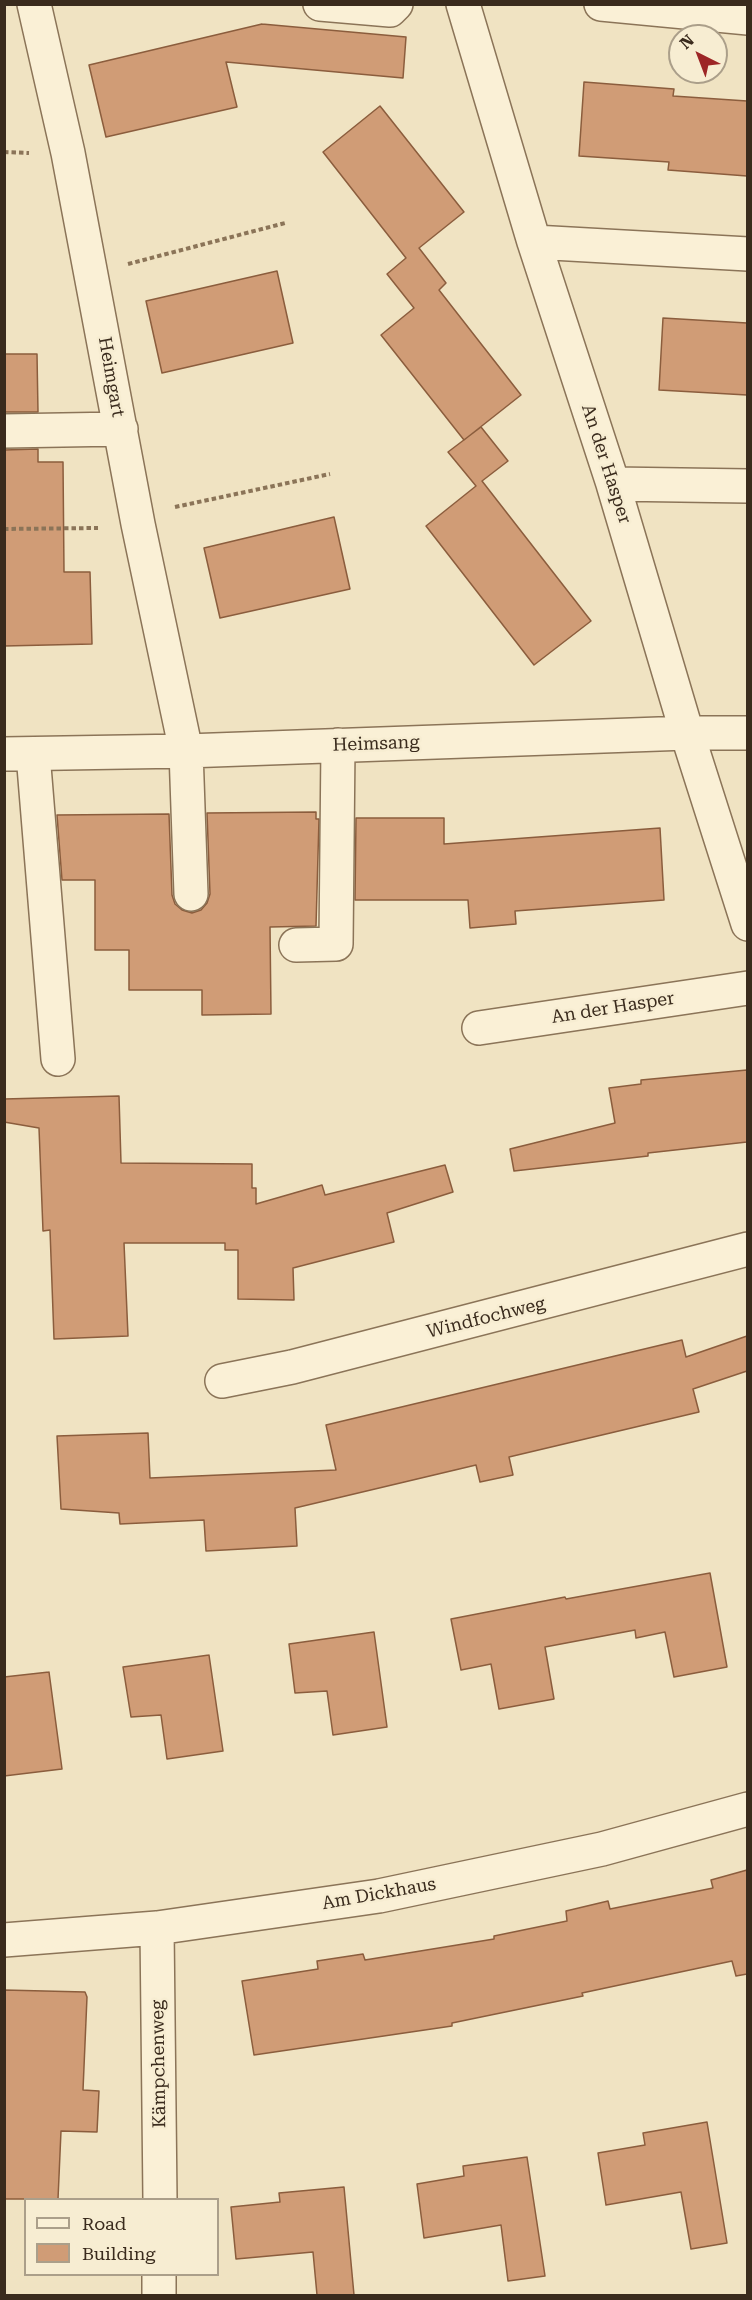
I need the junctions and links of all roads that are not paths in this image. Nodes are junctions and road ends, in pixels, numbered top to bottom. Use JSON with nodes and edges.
{"nodes":[{"id":1,"x":34,"y":4,"type":"edge"},
{"id":2,"x":320,"y":4,"type":"edge"},
{"id":3,"x":396,"y":4,"type":"edge"},
{"id":4,"x":463,"y":4,"type":"edge"},
{"id":5,"x":601,"y":4,"type":"edge"},
{"id":6,"x":747,"y":18,"type":"edge"},
{"id":7,"x":534,"y":242,"type":"junction"},
{"id":8,"x":747,"y":254,"type":"edge"},
{"id":9,"x":121,"y":429,"type":"junction"},
{"id":10,"x":4,"y":431,"type":"edge"},
{"id":11,"x":613,"y":484,"type":"junction"},
{"id":12,"x":747,"y":486,"type":"edge"},
{"id":13,"x":687,"y":733,"type":"junction"},
{"id":14,"x":747,"y":733,"type":"edge"},
{"id":15,"x":338,"y":745,"type":"junction"},
{"id":16,"x":186,"y":751,"type":"junction"},
{"id":17,"x":19,"y":754,"type":"edge"},
{"id":18,"x":191,"y":894,"type":"dead end"},
{"id":19,"x":747,"y":924,"type":"edge"},
{"id":20,"x":296,"y":945,"type":"dead end"},
{"id":21,"x":747,"y":988,"type":"edge"},
{"id":22,"x":479,"y":1028,"type":"dead end"},
{"id":23,"x":58,"y":1059,"type":"dead end"},
{"id":24,"x":747,"y":1249,"type":"edge"},
{"id":25,"x":222,"y":1381,"type":"dead end"},
{"id":26,"x":747,"y":1809,"type":"edge"},
{"id":27,"x":157,"y":1929,"type":"junction"},
{"id":28,"x":4,"y":1940,"type":"edge"},
{"id":29,"x":160,"y":2198,"type":"edge"},
{"id":30,"x":159,"y":2276,"type":"edge"},
{"id":31,"x":159,"y":2295,"type":"edge"}],
"edges":[{"from":1,"to":9,"type":"street","name":"Heimgart"},
{"from":2,"to":3,"type":"street"},
{"from":4,"to":7,"type":"street","name":"An der Hasper"},
{"from":5,"to":6,"type":"street"},
{"from":7,"to":8,"type":"street"},
{"from":7,"to":11,"type":"street","name":"An der Hasper"},
{"from":9,"to":10,"type":"street"},
{"from":9,"to":16,"type":"street","name":"Heimgart"},
{"from":11,"to":12,"type":"street"},
{"from":11,"to":13,"type":"street","name":"An der Hasper"},
{"from":13,"to":14,"type":"street","name":"Heimsang"},
{"from":13,"to":15,"type":"street","name":"Heimsang"},
{"from":13,"to":19,"type":"street","name":"An der Hasper"},
{"from":15,"to":16,"type":"street","name":"Heimsang"},
{"from":15,"to":20,"type":"street"},
{"from":16,"to":17,"type":"street","name":"Heimsang"},
{"from":16,"to":18,"type":"street","name":"Heimgart"},
{"from":17,"to":23,"type":"street"},
{"from":21,"to":22,"type":"street","name":"An der Hasper"},
{"from":24,"to":25,"type":"street","name":"Windfochweg"},
{"from":26,"to":27,"type":"street","name":"Am Dickhaus"},
{"from":27,"to":28,"type":"street","name":"Am Dickhaus"},
{"from":27,"to":29,"type":"street","name":"Kämpchenweg"},
{"from":30,"to":31,"type":"street"}]}
